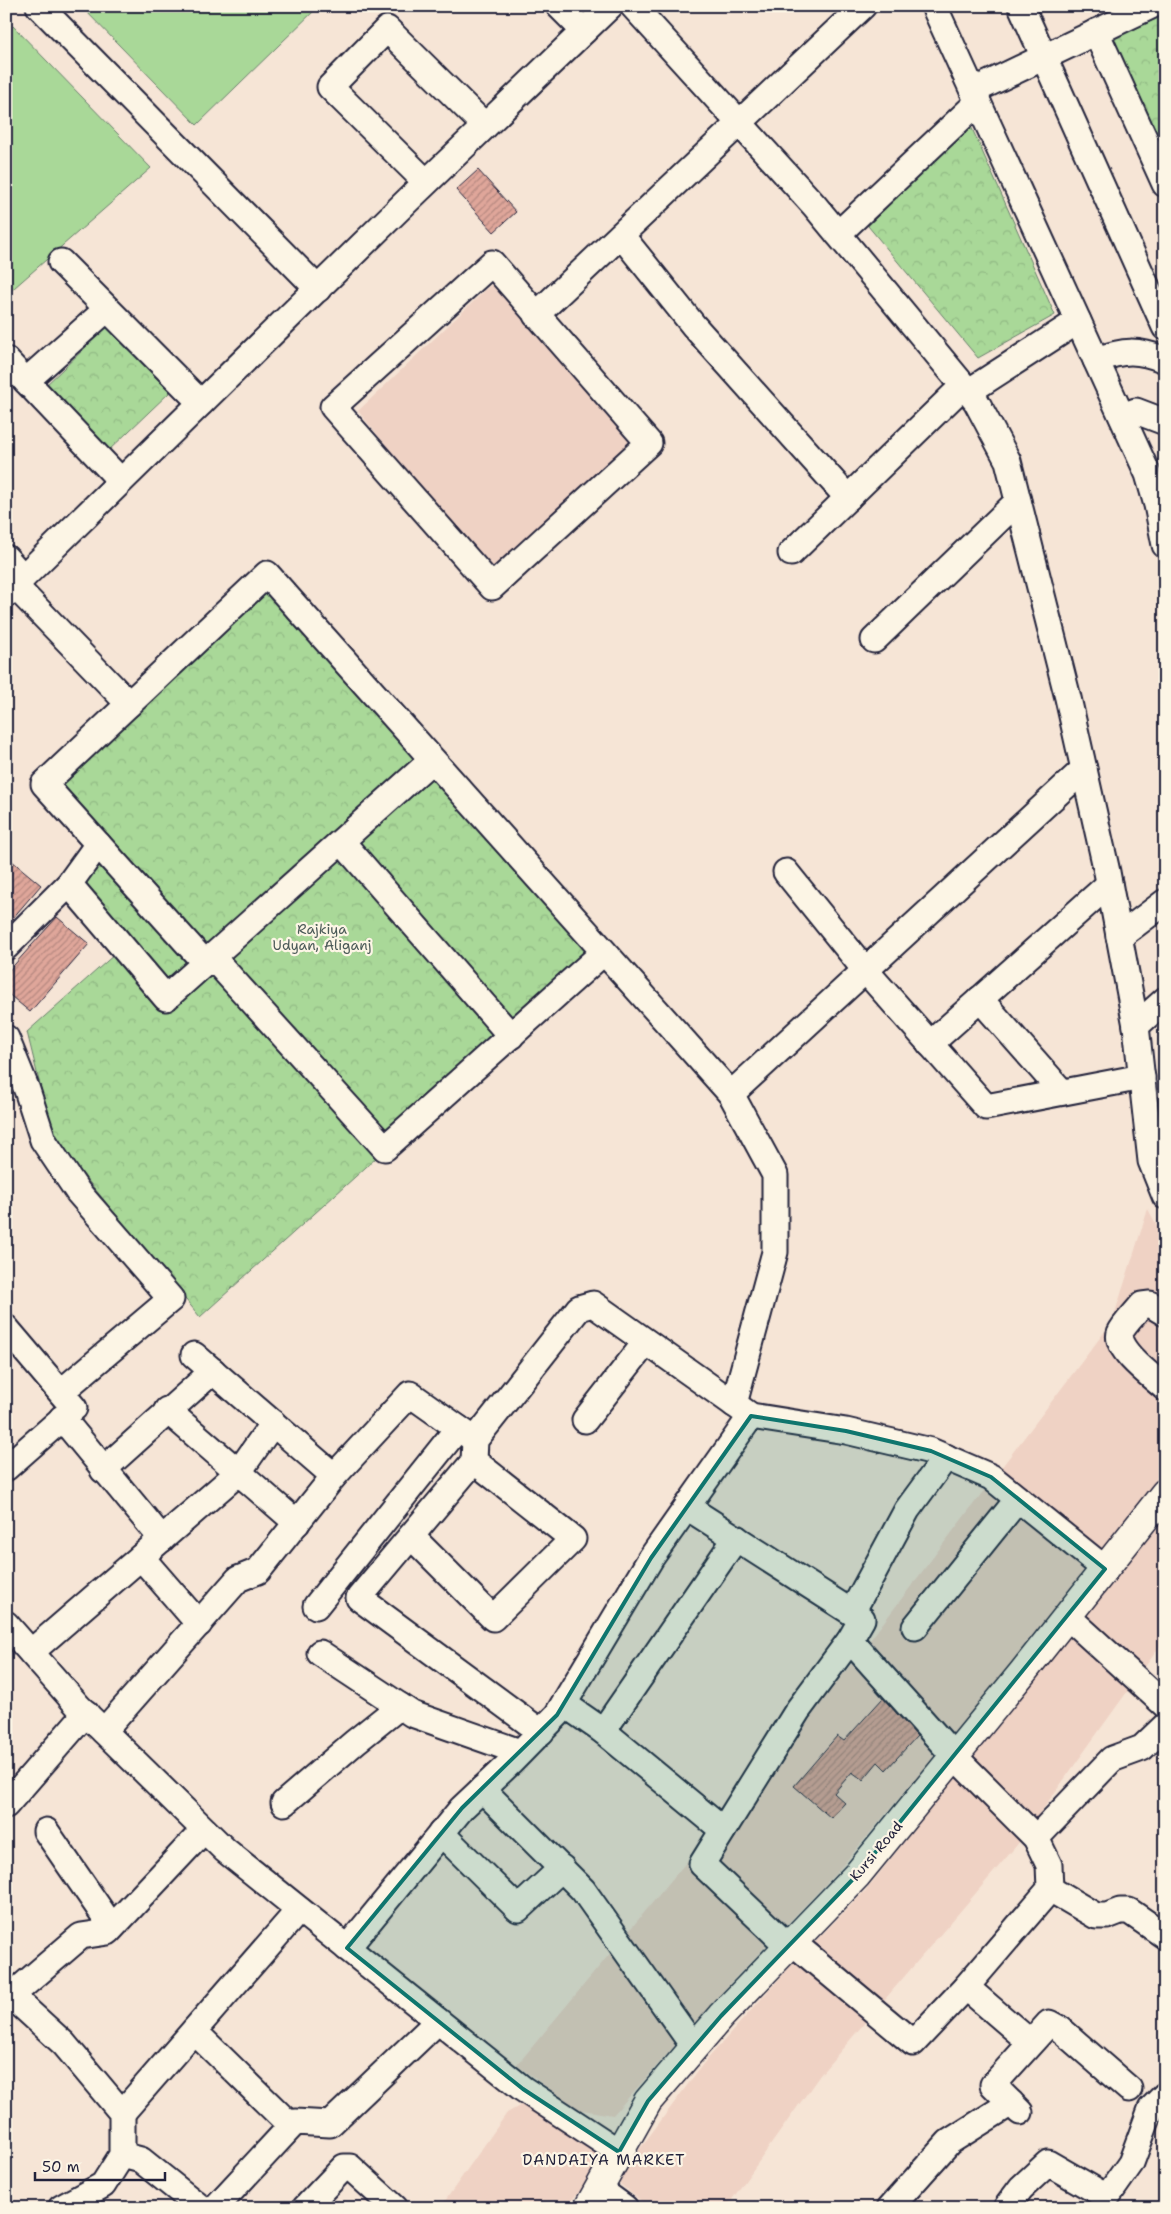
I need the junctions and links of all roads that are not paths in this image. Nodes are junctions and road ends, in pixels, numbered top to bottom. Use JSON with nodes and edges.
{"nodes":[{"id":1,"x":39,"y":6,"type":"edge"},
{"id":2,"x":559,"y":6,"type":"edge"},
{"id":3,"x":610,"y":6,"type":"edge"},
{"id":4,"x":633,"y":6,"type":"edge"},
{"id":5,"x":863,"y":6,"type":"edge"},
{"id":6,"x":934,"y":6,"type":"edge"},
{"id":7,"x":1021,"y":6,"type":"edge"},
{"id":8,"x":1152,"y":6,"type":"edge"},
{"id":9,"x":584,"y":31,"type":"junction"},
{"id":10,"x":1096,"y":32,"type":"junction"},
{"id":11,"x":1044,"y":57,"type":"junction"},
{"id":12,"x":975,"y":96,"type":"junction"},
{"id":13,"x":740,"y":124,"type":"junction"},
{"id":14,"x":485,"y":126,"type":"junction"},
{"id":15,"x":426,"y":182,"type":"junction"},
{"id":16,"x":1165,"y":184,"type":"edge"},
{"id":17,"x":838,"y":234,"type":"junction"},
{"id":18,"x":622,"y":235,"type":"junction"},
{"id":19,"x":61,"y":262,"type":"dead end"},
{"id":20,"x":318,"y":289,"type":"junction"},
{"id":21,"x":107,"y":309,"type":"junction"},
{"id":22,"x":536,"y":315,"type":"junction"},
{"id":23,"x":1078,"y":321,"type":"junction"},
{"id":24,"x":1165,"y":327,"type":"edge"},
{"id":25,"x":6,"y":360,"type":"edge"},
{"id":26,"x":1096,"y":360,"type":"junction"},
{"id":27,"x":1165,"y":360,"type":"edge"},
{"id":28,"x":26,"y":381,"type":"junction"},
{"id":29,"x":966,"y":389,"type":"junction"},
{"id":30,"x":201,"y":403,"type":"junction"},
{"id":31,"x":1122,"y":416,"type":"junction"},
{"id":32,"x":1165,"y":422,"type":"edge"},
{"id":33,"x":121,"y":481,"type":"junction"},
{"id":34,"x":848,"y":498,"type":"junction"},
{"id":35,"x":1018,"y":501,"type":"junction"},
{"id":36,"x":1161,"y":506,"type":"edge"},
{"id":37,"x":1165,"y":545,"type":"edge"},
{"id":38,"x":791,"y":553,"type":"dead end"},
{"id":39,"x":6,"y":558,"type":"edge"},
{"id":40,"x":15,"y":586,"type":"edge"},
{"id":41,"x":874,"y":640,"type":"dead end"},
{"id":42,"x":129,"y":704,"type":"junction"},
{"id":43,"x":432,"y":761,"type":"junction"},
{"id":44,"x":1084,"y":768,"type":"junction"},
{"id":45,"x":342,"y":842,"type":"junction"},
{"id":46,"x":98,"y":844,"type":"junction"},
{"id":47,"x":786,"y":872,"type":"dead end"},
{"id":48,"x":69,"y":884,"type":"junction"},
{"id":49,"x":1109,"y":884,"type":"junction"},
{"id":50,"x":1165,"y":902,"type":"edge"},
{"id":51,"x":1119,"y":937,"type":"junction"},
{"id":52,"x":6,"y":948,"type":"edge"},
{"id":53,"x":604,"y":952,"type":"junction"},
{"id":54,"x":210,"y":961,"type":"junction"},
{"id":55,"x":865,"y":970,"type":"junction"},
{"id":56,"x":980,"y":999,"type":"junction"},
{"id":57,"x":1165,"y":1000,"type":"edge"},
{"id":58,"x":1136,"y":1026,"type":"junction"},
{"id":59,"x":511,"y":1036,"type":"junction"},
{"id":60,"x":6,"y":1038,"type":"edge"},
{"id":61,"x":930,"y":1044,"type":"junction"},
{"id":62,"x":1142,"y":1077,"type":"junction"},
{"id":63,"x":1062,"y":1092,"type":"junction"},
{"id":64,"x":731,"y":1094,"type":"junction"},
{"id":65,"x":1165,"y":1099,"type":"edge"},
{"id":66,"x":1147,"y":1121,"type":"junction"},
{"id":67,"x":1165,"y":1196,"type":"edge"},
{"id":68,"x":1165,"y":1313,"type":"edge"},
{"id":69,"x":6,"y":1328,"type":"edge"},
{"id":70,"x":646,"y":1342,"type":"junction"},
{"id":71,"x":194,"y":1355,"type":"dead end"},
{"id":72,"x":213,"y":1372,"type":"junction"},
{"id":73,"x":1165,"y":1388,"type":"edge"},
{"id":74,"x":61,"y":1392,"type":"junction"},
{"id":75,"x":168,"y":1410,"type":"junction"},
{"id":76,"x":743,"y":1410,"type":"junction"},
{"id":77,"x":62,"y":1418,"type":"junction"},
{"id":78,"x":585,"y":1420,"type":"dead end"},
{"id":79,"x":273,"y":1423,"type":"junction"},
{"id":80,"x":469,"y":1443,"type":"junction"},
{"id":81,"x":946,"y":1457,"type":"junction"},
{"id":82,"x":6,"y":1468,"type":"edge"},
{"id":83,"x":103,"y":1470,"type":"junction"},
{"id":84,"x":238,"y":1472,"type":"junction"},
{"id":85,"x":334,"y":1476,"type":"junction"},
{"id":86,"x":1165,"y":1493,"type":"edge"},
{"id":87,"x":1018,"y":1499,"type":"junction"},
{"id":88,"x":687,"y":1507,"type":"junction"},
{"id":89,"x":297,"y":1523,"type":"junction"},
{"id":90,"x":411,"y":1536,"type":"junction"},
{"id":91,"x":736,"y":1538,"type":"junction"},
{"id":92,"x":162,"y":1539,"type":"junction"},
{"id":93,"x":141,"y":1557,"type":"junction"},
{"id":94,"x":1104,"y":1569,"type":"junction"},
{"id":95,"x":316,"y":1606,"type":"dead end"},
{"id":96,"x":852,"y":1612,"type":"junction"},
{"id":97,"x":1067,"y":1616,"type":"junction"},
{"id":98,"x":6,"y":1624,"type":"edge"},
{"id":99,"x":199,"y":1624,"type":"junction"},
{"id":100,"x":915,"y":1627,"type":"dead end"},
{"id":101,"x":850,"y":1640,"type":"junction"},
{"id":102,"x":31,"y":1652,"type":"junction"},
{"id":103,"x":320,"y":1653,"type":"dead end"},
{"id":104,"x":564,"y":1704,"type":"junction"},
{"id":105,"x":1165,"y":1705,"type":"edge"},
{"id":106,"x":400,"y":1706,"type":"junction"},
{"id":107,"x":86,"y":1713,"type":"junction"},
{"id":108,"x":1165,"y":1726,"type":"edge"},
{"id":109,"x":104,"y":1731,"type":"junction"},
{"id":110,"x":603,"y":1731,"type":"junction"},
{"id":111,"x":541,"y":1732,"type":"junction"},
{"id":112,"x":520,"y":1752,"type":"junction"},
{"id":113,"x":954,"y":1756,"type":"junction"},
{"id":114,"x":482,"y":1789,"type":"junction"},
{"id":115,"x":284,"y":1803,"type":"dead end"},
{"id":116,"x":6,"y":1805,"type":"edge"},
{"id":117,"x":204,"y":1830,"type":"junction"},
{"id":118,"x":723,"y":1830,"type":"junction"},
{"id":119,"x":46,"y":1831,"type":"dead end"},
{"id":120,"x":441,"y":1833,"type":"junction"},
{"id":121,"x":1036,"y":1838,"type":"junction"},
{"id":122,"x":562,"y":1868,"type":"junction"},
{"id":123,"x":1050,"y":1889,"type":"junction"},
{"id":124,"x":299,"y":1910,"type":"junction"},
{"id":125,"x":112,"y":1927,"type":"junction"},
{"id":126,"x":1162,"y":1928,"type":"edge"},
{"id":127,"x":790,"y":1944,"type":"junction"},
{"id":128,"x":347,"y":1948,"type":"junction"},
{"id":129,"x":966,"y":1987,"type":"junction"},
{"id":130,"x":9,"y":1994,"type":"edge"},
{"id":131,"x":438,"y":2021,"type":"junction"},
{"id":132,"x":194,"y":2032,"type":"junction"},
{"id":133,"x":1030,"y":2042,"type":"junction"},
{"id":134,"x":694,"y":2047,"type":"junction"},
{"id":135,"x":1129,"y":2089,"type":"dead end"},
{"id":136,"x":1165,"y":2095,"type":"edge"},
{"id":137,"x":122,"y":2114,"type":"junction"},
{"id":138,"x":291,"y":2126,"type":"junction"},
{"id":139,"x":619,"y":2152,"type":"junction"},
{"id":140,"x":122,"y":2155,"type":"junction"},
{"id":141,"x":593,"y":2198,"type":"edge"},
{"id":142,"x":61,"y":2208,"type":"edge"},
{"id":143,"x":201,"y":2208,"type":"edge"},
{"id":144,"x":215,"y":2208,"type":"edge"},
{"id":145,"x":305,"y":2208,"type":"edge"},
{"id":146,"x":395,"y":2208,"type":"edge"},
{"id":147,"x":625,"y":2208,"type":"edge"},
{"id":148,"x":890,"y":2208,"type":"edge"},
{"id":149,"x":1006,"y":2208,"type":"edge"}],
"edges":[{"from":1,"to":20,"type":"street"},
{"from":2,"to":9,"type":"street"},
{"from":3,"to":9,"type":"street"},
{"from":4,"to":13,"type":"street"},
{"from":5,"to":13,"type":"street"},
{"from":6,"to":12,"type":"street"},
{"from":7,"to":11,"type":"street"},
{"from":8,"to":10,"type":"street"},
{"from":9,"to":14,"type":"street"},
{"from":10,"to":11,"type":"street"},
{"from":10,"to":16,"type":"street"},
{"from":11,"to":12,"type":"street"},
{"from":11,"to":24,"type":"street"},
{"from":12,"to":17,"type":"street"},
{"from":12,"to":23,"type":"street"},
{"from":13,"to":17,"type":"street"},
{"from":13,"to":18,"type":"street"},
{"from":14,"to":15,"type":"street"},
{"from":14,"to":15,"type":"street"},
{"from":15,"to":20,"type":"street"},
{"from":17,"to":29,"type":"street"},
{"from":18,"to":22,"type":"street"},
{"from":18,"to":34,"type":"street"},
{"from":19,"to":21,"type":"street"},
{"from":20,"to":30,"type":"street"},
{"from":21,"to":28,"type":"street"},
{"from":21,"to":30,"type":"street"},
{"from":22,"to":22,"type":"street"},
{"from":23,"to":26,"type":"street"},
{"from":23,"to":29,"type":"street"},
{"from":25,"to":28,"type":"street"},
{"from":26,"to":27,"type":"street"},
{"from":26,"to":31,"type":"street"},
{"from":28,"to":33,"type":"street"},
{"from":29,"to":34,"type":"street"},
{"from":29,"to":35,"type":"street"},
{"from":30,"to":33,"type":"street"},
{"from":31,"to":32,"type":"street"},
{"from":31,"to":36,"type":"street"},
{"from":33,"to":40,"type":"street"},
{"from":34,"to":38,"type":"street"},
{"from":35,"to":41,"type":"street"},
{"from":35,"to":44,"type":"street"},
{"from":36,"to":37,"type":"street"},
{"from":39,"to":40,"type":"street"},
{"from":40,"to":42,"type":"street"},
{"from":42,"to":43,"type":"street"},
{"from":42,"to":46,"type":"street"},
{"from":43,"to":45,"type":"street"},
{"from":43,"to":53,"type":"street"},
{"from":44,"to":49,"type":"street"},
{"from":44,"to":55,"type":"street"},
{"from":45,"to":54,"type":"street"},
{"from":45,"to":59,"type":"street"},
{"from":46,"to":48,"type":"street"},
{"from":46,"to":54,"type":"street"},
{"from":47,"to":55,"type":"street"},
{"from":48,"to":52,"type":"street"},
{"from":48,"to":54,"type":"street"},
{"from":49,"to":51,"type":"street"},
{"from":49,"to":56,"type":"street"},
{"from":50,"to":51,"type":"street"},
{"from":51,"to":58,"type":"street"},
{"from":53,"to":59,"type":"street"},
{"from":53,"to":64,"type":"street"},
{"from":54,"to":59,"type":"street"},
{"from":55,"to":61,"type":"street"},
{"from":55,"to":64,"type":"street"},
{"from":56,"to":61,"type":"street"},
{"from":56,"to":63,"type":"street"},
{"from":57,"to":58,"type":"street"},
{"from":58,"to":62,"type":"street"},
{"from":60,"to":74,"type":"street"},
{"from":61,"to":63,"type":"street"},
{"from":62,"to":63,"type":"street"},
{"from":62,"to":66,"type":"street"},
{"from":64,"to":76,"type":"street"},
{"from":65,"to":66,"type":"street"},
{"from":66,"to":67,"type":"street"},
{"from":68,"to":73,"type":"street"},
{"from":69,"to":74,"type":"street"},
{"from":70,"to":76,"type":"street"},
{"from":70,"to":78,"type":"street"},
{"from":70,"to":80,"type":"street"},
{"from":71,"to":72,"type":"street"},
{"from":72,"to":75,"type":"street"},
{"from":72,"to":79,"type":"street"},
{"from":74,"to":77,"type":"street"},
{"from":75,"to":83,"type":"street"},
{"from":75,"to":84,"type":"street"},
{"from":76,"to":81,"type":"street"},
{"from":76,"to":88,"type":"street"},
{"from":77,"to":82,"type":"street"},
{"from":77,"to":83,"type":"street"},
{"from":79,"to":84,"type":"street"},
{"from":79,"to":85,"type":"street"},
{"from":80,"to":85,"type":"street"},
{"from":80,"to":90,"type":"street"},
{"from":80,"to":90,"type":"street"},
{"from":80,"to":95,"type":"street"},
{"from":81,"to":87,"type":"street"},
{"from":81,"to":96,"type":"street"},
{"from":83,"to":92,"type":"street"},
{"from":84,"to":89,"type":"street"},
{"from":84,"to":92,"type":"street"},
{"from":85,"to":89,"type":"street"},
{"from":86,"to":94,"type":"main road","name":"Kursi Road"},
{"from":87,"to":94,"type":"street"},
{"from":87,"to":100,"type":"street"},
{"from":88,"to":91,"type":"street"},
{"from":88,"to":104,"type":"street"},
{"from":89,"to":99,"type":"street"},
{"from":90,"to":111,"type":"street"},
{"from":91,"to":96,"type":"street"},
{"from":91,"to":110,"type":"street"},
{"from":92,"to":93,"type":"street"},
{"from":93,"to":99,"type":"street"},
{"from":93,"to":102,"type":"street"},
{"from":94,"to":97,"type":"main road","name":"Kursi Road"},
{"from":96,"to":101,"type":"street"},
{"from":97,"to":105,"type":"street"},
{"from":97,"to":113,"type":"main road","name":"Kursi Road"},
{"from":98,"to":102,"type":"street"},
{"from":99,"to":109,"type":"street"},
{"from":101,"to":113,"type":"street"},
{"from":101,"to":118,"type":"street"},
{"from":102,"to":107,"type":"street"},
{"from":103,"to":106,"type":"street"},
{"from":104,"to":110,"type":"street"},
{"from":104,"to":111,"type":"street"},
{"from":106,"to":112,"type":"street"},
{"from":106,"to":115,"type":"street"},
{"from":107,"to":109,"type":"street"},
{"from":107,"to":116,"type":"street"},
{"from":108,"to":121,"type":"street"},
{"from":109,"to":117,"type":"street"},
{"from":110,"to":118,"type":"street"},
{"from":111,"to":112,"type":"street"},
{"from":112,"to":114,"type":"street"},
{"from":113,"to":121,"type":"street"},
{"from":113,"to":127,"type":"main road","name":"Kursi Road"},
{"from":114,"to":120,"type":"street"},
{"from":114,"to":122,"type":"street"},
{"from":117,"to":124,"type":"street"},
{"from":117,"to":125,"type":"street"},
{"from":118,"to":127,"type":"street"},
{"from":119,"to":125,"type":"street"},
{"from":120,"to":122,"type":"street"},
{"from":120,"to":128,"type":"street"},
{"from":121,"to":123,"type":"street"},
{"from":122,"to":134,"type":"street"},
{"from":123,"to":126,"type":"street"},
{"from":123,"to":129,"type":"street"},
{"from":124,"to":128,"type":"street"},
{"from":124,"to":132,"type":"street"},
{"from":125,"to":130,"type":"street"},
{"from":127,"to":129,"type":"street"},
{"from":127,"to":134,"type":"main road","name":"Kursi Road"},
{"from":128,"to":131,"type":"street"},
{"from":129,"to":133,"type":"street"},
{"from":130,"to":137,"type":"street"},
{"from":131,"to":138,"type":"street"},
{"from":131,"to":139,"type":"street"},
{"from":132,"to":137,"type":"street"},
{"from":132,"to":138,"type":"street"},
{"from":133,"to":135,"type":"street"},
{"from":133,"to":148,"type":"street"},
{"from":134,"to":139,"type":"main road","name":"Kursi Road"},
{"from":136,"to":149,"type":"street"},
{"from":137,"to":140,"type":"street"},
{"from":138,"to":144,"type":"street"},
{"from":139,"to":141,"type":"main road","name":"Kursi Road"},
{"from":140,"to":142,"type":"street"},
{"from":140,"to":143,"type":"street"},
{"from":141,"to":147,"type":"street"},
{"from":145,"to":146,"type":"street"}]}
